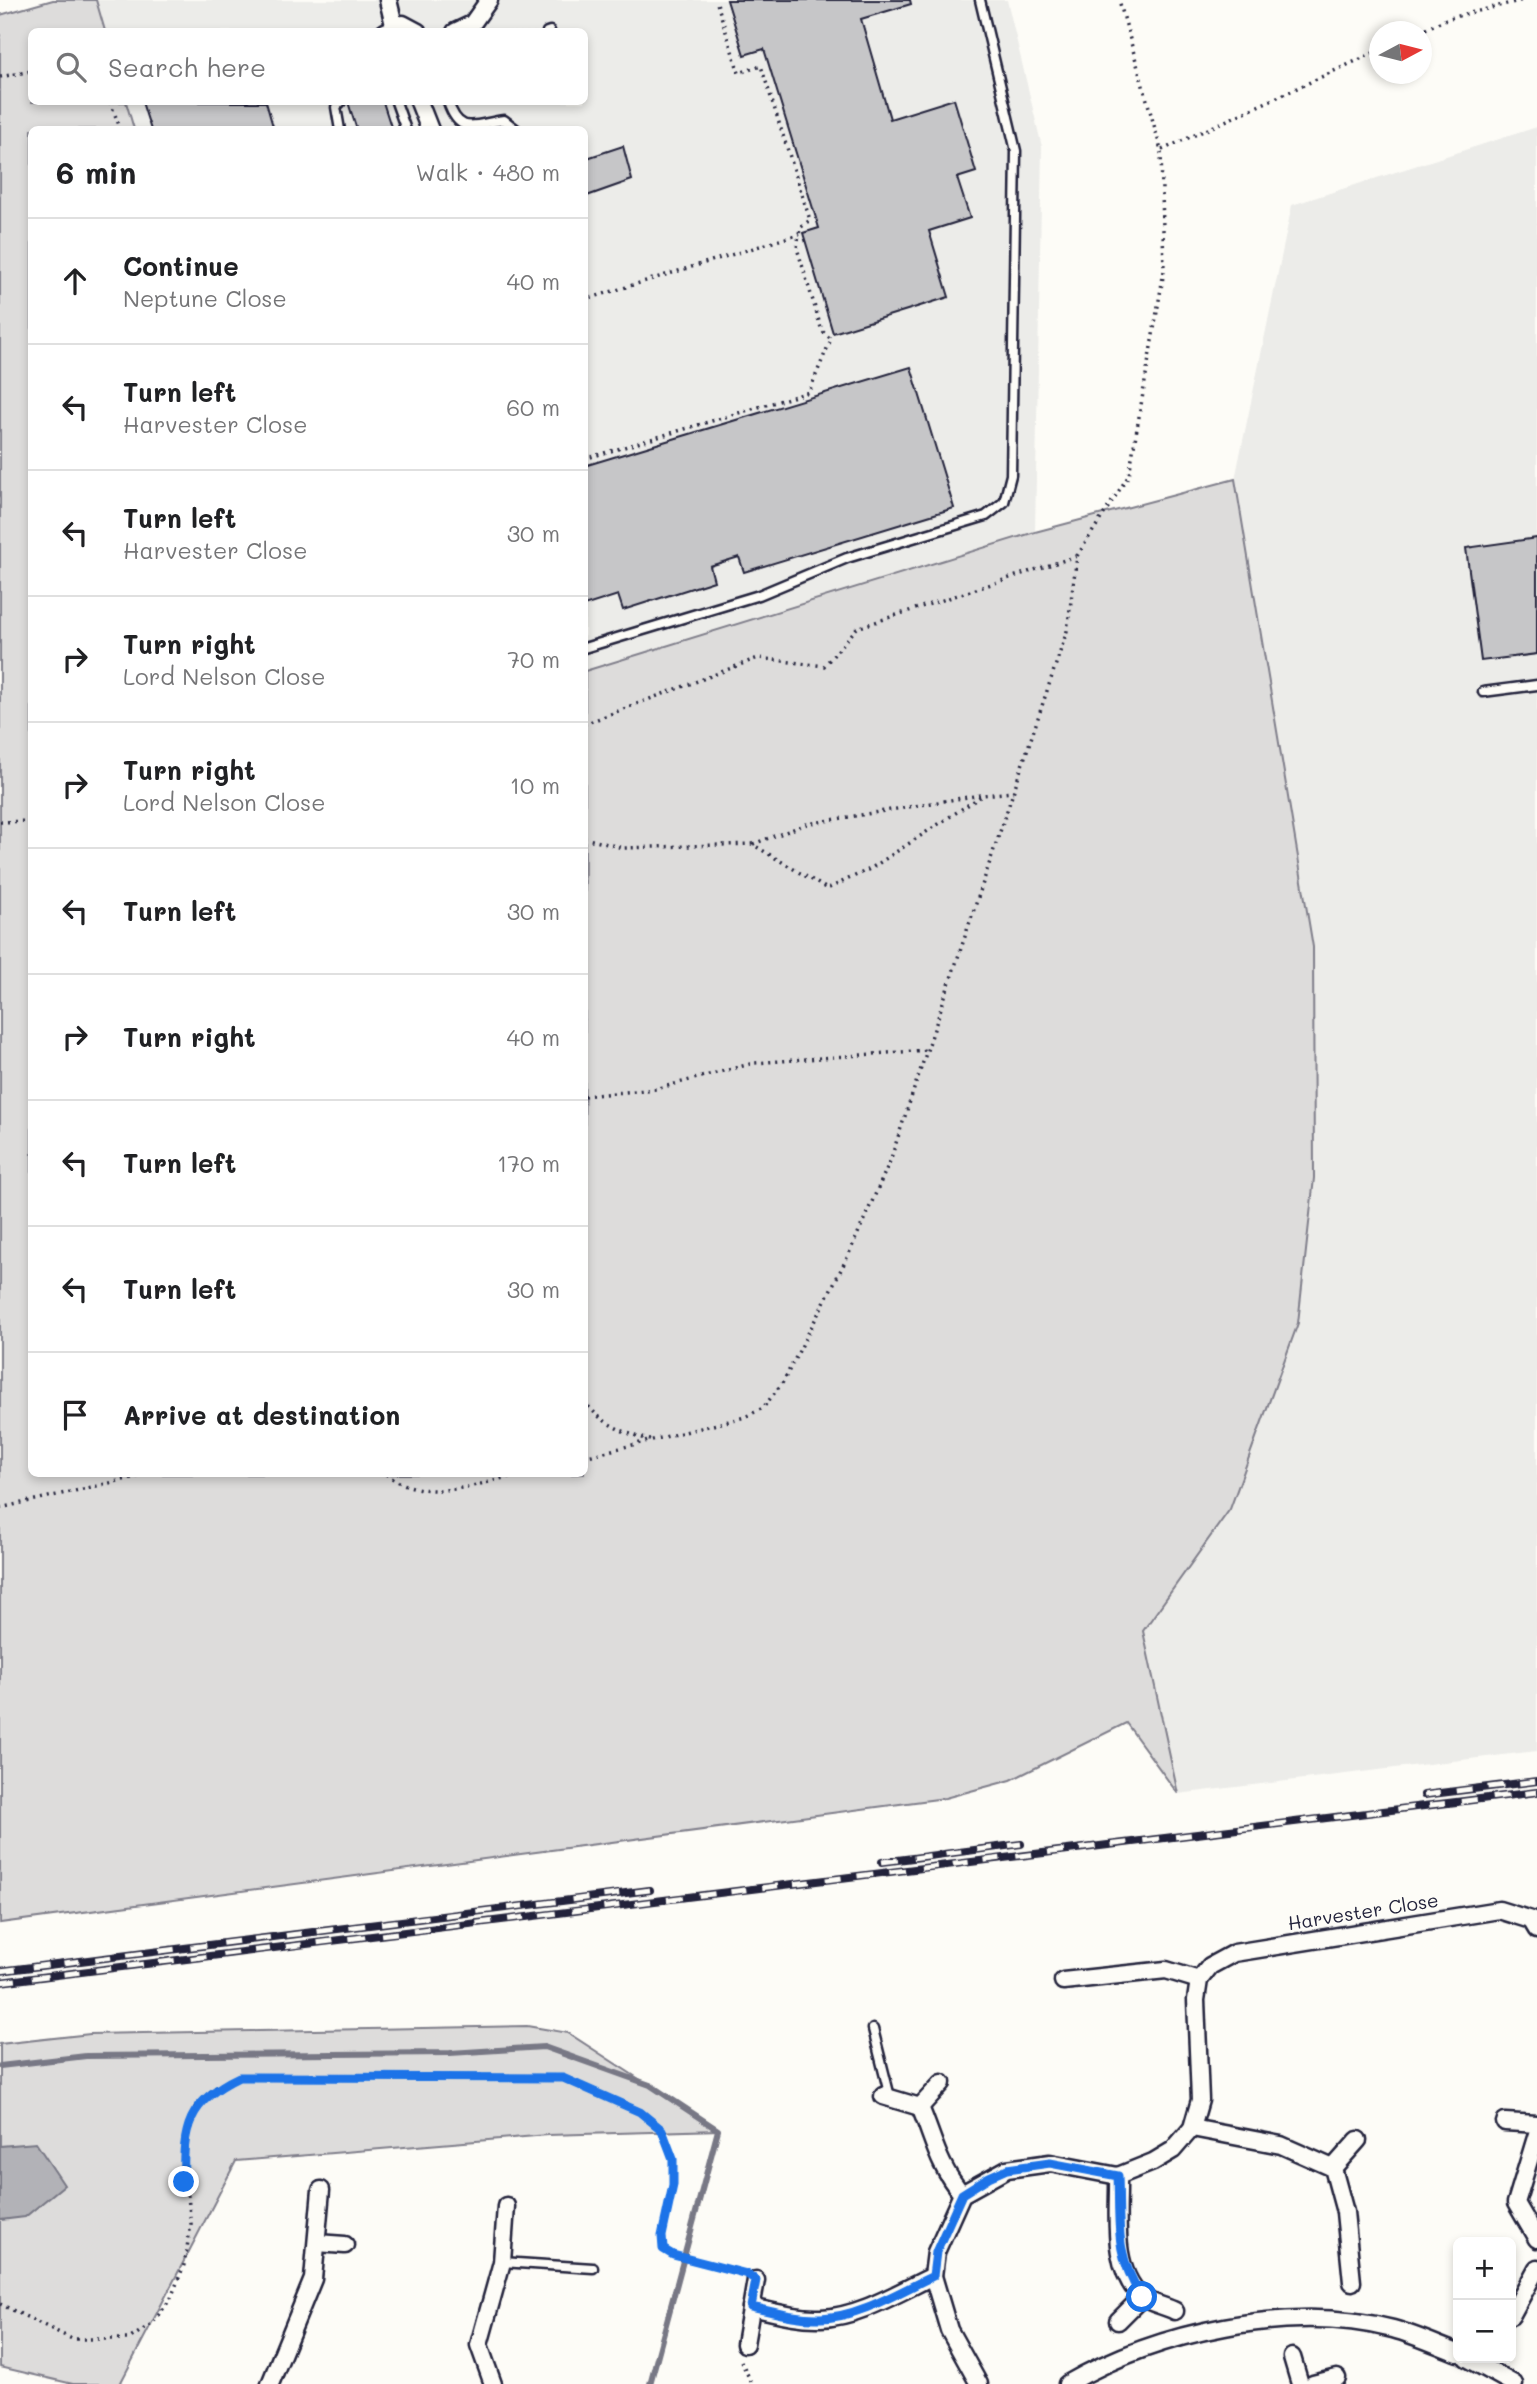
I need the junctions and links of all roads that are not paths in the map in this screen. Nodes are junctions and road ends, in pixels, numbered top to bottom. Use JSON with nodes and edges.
{"nodes":[{"id":1,"x":388,"y":0,"type":"edge"},
{"id":2,"x":489,"y":0,"type":"edge"},
{"id":3,"x":980,"y":0,"type":"edge"},
{"id":4,"x":390,"y":28,"type":"edge"},
{"id":5,"x":413,"y":28,"type":"edge"},
{"id":6,"x":464,"y":28,"type":"edge"},
{"id":7,"x":339,"y":105,"type":"edge"},
{"id":8,"x":397,"y":105,"type":"edge"},
{"id":9,"x":420,"y":105,"type":"edge"},
{"id":10,"x":449,"y":105,"type":"edge"},
{"id":11,"x":339,"y":126,"type":"edge"},
{"id":12,"x":405,"y":126,"type":"edge"},
{"id":13,"x":428,"y":126,"type":"edge"},
{"id":14,"x":473,"y":126,"type":"edge"},
{"id":15,"x":473,"y":126,"type":"edge"},
{"id":16,"x":512,"y":126,"type":"edge"},
{"id":17,"x":588,"y":647,"type":"edge"},
{"id":18,"x":1537,"y":685,"type":"edge"},
{"id":19,"x":1483,"y":692,"type":"dead end"},
{"id":20,"x":1537,"y":1930,"type":"edge"},
{"id":21,"x":1063,"y":1980,"type":"dead end"},
{"id":22,"x":1199,"y":1980,"type":"junction"},
{"id":23,"x":873,"y":2029,"type":"dead end"},
{"id":24,"x":942,"y":2083,"type":"dead end"},
{"id":25,"x":886,"y":2096,"type":"joint"},
{"id":26,"x":920,"y":2107,"type":"junction"},
{"id":27,"x":1504,"y":2122,"type":"dead end"},
{"id":28,"x":1537,"y":2124,"type":"edge"},
{"id":29,"x":1192,"y":2128,"type":"junction"},
{"id":30,"x":1537,"y":2134,"type":"edge"},
{"id":31,"x":1358,"y":2140,"type":"dead end"},
{"id":32,"x":1332,"y":2168,"type":"junction"},
{"id":33,"x":1118,"y":2176,"type":"junction"},
{"id":34,"x":321,"y":2190,"type":"dead end"},
{"id":35,"x":962,"y":2194,"type":"junction"},
{"id":36,"x":506,"y":2206,"type":"dead end"},
{"id":37,"x":1537,"y":2239,"type":"edge"},
{"id":38,"x":317,"y":2243,"type":"junction"},
{"id":39,"x":345,"y":2245,"type":"dead end"},
{"id":40,"x":502,"y":2262,"type":"junction"},
{"id":41,"x":1537,"y":2268,"type":"edge"},
{"id":42,"x":593,"y":2269,"type":"dead end"},
{"id":43,"x":933,"y":2276,"type":"junction"},
{"id":44,"x":756,"y":2280,"type":"road end"},
{"id":45,"x":1352,"y":2282,"type":"dead end"},
{"id":46,"x":1142,"y":2297,"type":"junction"},
{"id":47,"x":751,"y":2307,"type":"junction"},
{"id":48,"x":1516,"y":2307,"type":"edge"},
{"id":49,"x":1175,"y":2311,"type":"dead end"},
{"id":50,"x":1118,"y":2321,"type":"dead end"},
{"id":51,"x":744,"y":2344,"type":"dead end"},
{"id":52,"x":1453,"y":2351,"type":"edge"},
{"id":53,"x":1292,"y":2357,"type":"dead end"},
{"id":54,"x":1476,"y":2363,"type":"edge"},
{"id":55,"x":1337,"y":2378,"type":"dead end"},
{"id":56,"x":270,"y":2384,"type":"edge"},
{"id":57,"x":493,"y":2384,"type":"edge"},
{"id":58,"x":979,"y":2384,"type":"edge"},
{"id":59,"x":1067,"y":2384,"type":"edge"},
{"id":60,"x":1300,"y":2384,"type":"edge"},
{"id":61,"x":1313,"y":2384,"type":"edge"},
{"id":62,"x":1514,"y":2384,"type":"edge"}],
"edges":[{"from":1,"to":4,"type":"street"},
{"from":2,"to":6,"type":"street"},
{"from":3,"to":17,"type":"lane"},
{"from":4,"to":5,"type":"street"},
{"from":7,"to":11,"type":"lane"},
{"from":8,"to":12,"type":"lane"},
{"from":9,"to":13,"type":"street"},
{"from":10,"to":15,"type":"lane"},
{"from":14,"to":16,"type":"lane"},
{"from":18,"to":19,"type":"lane"},
{"from":20,"to":22,"type":"street","name":"Harvester Close"},
{"from":21,"to":22,"type":"street"},
{"from":22,"to":29,"type":"street"},
{"from":23,"to":25,"type":"lane"},
{"from":24,"to":26,"type":"street"},
{"from":25,"to":26,"type":"street"},
{"from":26,"to":35,"type":"street"},
{"from":27,"to":28,"type":"street"},
{"from":29,"to":32,"type":"street"},
{"from":29,"to":33,"type":"street"},
{"from":30,"to":37,"type":"street"},
{"from":31,"to":32,"type":"street"},
{"from":32,"to":45,"type":"street"},
{"from":33,"to":35,"type":"street"},
{"from":33,"to":46,"type":"street"},
{"from":34,"to":38,"type":"street"},
{"from":35,"to":43,"type":"street"},
{"from":36,"to":40,"type":"street"},
{"from":38,"to":39,"type":"street"},
{"from":38,"to":56,"type":"street"},
{"from":40,"to":42,"type":"lane"},
{"from":40,"to":57,"type":"street"},
{"from":41,"to":48,"type":"street"},
{"from":43,"to":47,"type":"street"},
{"from":43,"to":58,"type":"street"},
{"from":44,"to":47,"type":"street"},
{"from":46,"to":49,"type":"street"},
{"from":46,"to":50,"type":"street"},
{"from":47,"to":51,"type":"street"},
{"from":52,"to":59,"type":"street"},
{"from":53,"to":60,"type":"street"},
{"from":54,"to":62,"type":"street"},
{"from":55,"to":61,"type":"street"}]}
